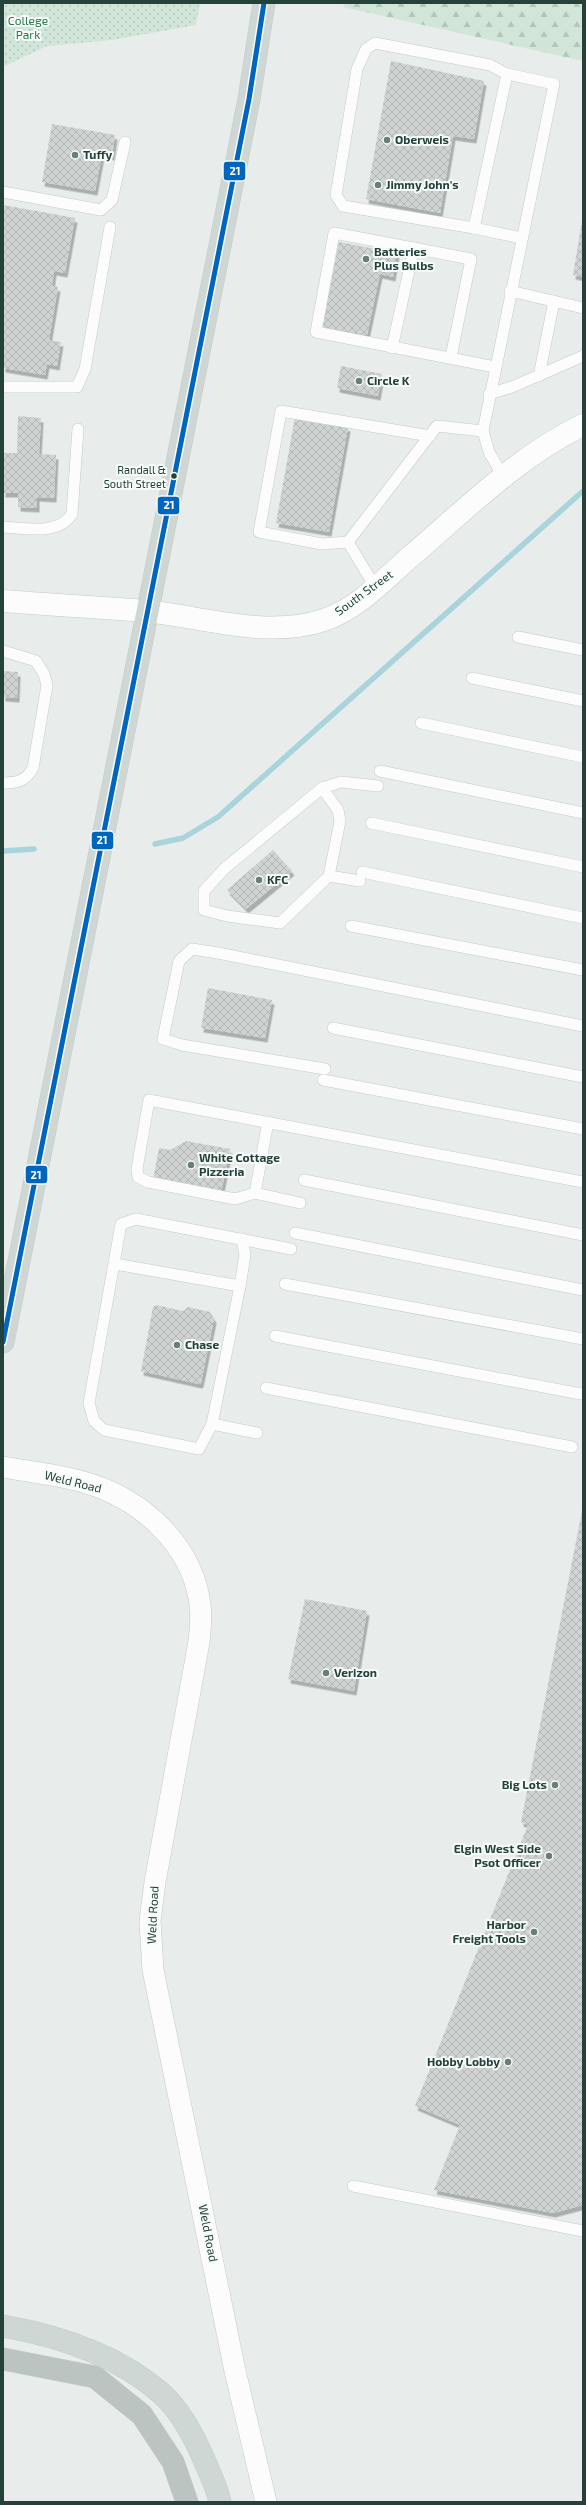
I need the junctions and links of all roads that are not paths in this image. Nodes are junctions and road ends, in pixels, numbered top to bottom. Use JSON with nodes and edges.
{"nodes":[{"id":1,"x":264,"y":3,"type":"edge"},
{"id":2,"x":507,"y":74,"type":"junction"},
{"id":3,"x":125,"y":142,"type":"dead end"},
{"id":4,"x":3,"y":192,"type":"edge"},
{"id":5,"x":110,"y":227,"type":"dead end"},
{"id":6,"x":474,"y":228,"type":"junction"},
{"id":7,"x":522,"y":238,"type":"junction"},
{"id":8,"x":414,"y":248,"type":"junction"},
{"id":9,"x":510,"y":291,"type":"junction"},
{"id":10,"x":554,"y":302,"type":"junction"},
{"id":11,"x":583,"y":308,"type":"edge"},
{"id":12,"x":392,"y":348,"type":"junction"},
{"id":13,"x":583,"y":356,"type":"edge"},
{"id":14,"x":451,"y":357,"type":"junction"},
{"id":15,"x":494,"y":367,"type":"junction"},
{"id":16,"x":539,"y":376,"type":"junction"},
{"id":17,"x":3,"y":387,"type":"edge"},
{"id":18,"x":489,"y":394,"type":"junction"},
{"id":19,"x":583,"y":425,"type":"edge"},
{"id":20,"x":78,"y":430,"type":"dead end"},
{"id":21,"x":483,"y":431,"type":"junction"},
{"id":22,"x":430,"y":436,"type":"junction"},
{"id":23,"x":503,"y":476,"type":"junction"},
{"id":24,"x":3,"y":527,"type":"edge"},
{"id":25,"x":348,"y":542,"type":"junction"},
{"id":26,"x":375,"y":587,"type":"junction"},
{"id":27,"x":3,"y":602,"type":"edge"},
{"id":28,"x":146,"y":611,"type":"junction"},
{"id":29,"x":518,"y":637,"type":"dead end"},
{"id":30,"x":583,"y":650,"type":"edge"},
{"id":31,"x":3,"y":652,"type":"edge"},
{"id":32,"x":472,"y":678,"type":"dead end"},
{"id":33,"x":583,"y":701,"type":"edge"},
{"id":34,"x":421,"y":723,"type":"dead end"},
{"id":35,"x":583,"y":757,"type":"edge"},
{"id":36,"x":380,"y":771,"type":"dead end"},
{"id":37,"x":3,"y":783,"type":"edge"},
{"id":38,"x":378,"y":786,"type":"dead end"},
{"id":39,"x":322,"y":788,"type":"junction"},
{"id":40,"x":583,"y":813,"type":"edge"},
{"id":41,"x":371,"y":823,"type":"dead end"},
{"id":42,"x":583,"y":866,"type":"edge"},
{"id":43,"x":329,"y":876,"type":"junction"},
{"id":44,"x":583,"y":918,"type":"edge"},
{"id":45,"x":351,"y":926,"type":"dead end"},
{"id":46,"x":583,"y":970,"type":"edge"},
{"id":47,"x":583,"y":1026,"type":"edge"},
{"id":48,"x":333,"y":1028,"type":"dead end"},
{"id":49,"x":583,"y":1077,"type":"edge"},
{"id":50,"x":268,"y":1122,"type":"junction"},
{"id":51,"x":583,"y":1129,"type":"edge"},
{"id":52,"x":304,"y":1180,"type":"dead end"},
{"id":53,"x":583,"y":1182,"type":"edge"},
{"id":54,"x":255,"y":1193,"type":"junction"},
{"id":55,"x":300,"y":1203,"type":"dead end"},
{"id":56,"x":295,"y":1233,"type":"dead end"},
{"id":57,"x":583,"y":1235,"type":"edge"},
{"id":58,"x":242,"y":1240,"type":"junction"},
{"id":59,"x":290,"y":1250,"type":"dead end"},
{"id":60,"x":115,"y":1264,"type":"junction"},
{"id":61,"x":285,"y":1284,"type":"dead end"},
{"id":62,"x":240,"y":1286,"type":"junction"},
{"id":63,"x":583,"y":1290,"type":"edge"},
{"id":64,"x":275,"y":1336,"type":"dead end"},
{"id":65,"x":583,"y":1339,"type":"edge"},
{"id":66,"x":3,"y":1342,"type":"edge"},
{"id":67,"x":266,"y":1388,"type":"dead end"},
{"id":68,"x":581,"y":1394,"type":"dead end"},
{"id":69,"x":212,"y":1424,"type":"junction"},
{"id":70,"x":258,"y":1433,"type":"dead end"},
{"id":71,"x":572,"y":1447,"type":"dead end"},
{"id":72,"x":3,"y":1467,"type":"edge"},
{"id":73,"x":353,"y":2186,"type":"dead end"},
{"id":74,"x":583,"y":2231,"type":"edge"},
{"id":75,"x":3,"y":2326,"type":"edge"},
{"id":76,"x":3,"y":2331,"type":"edge"},
{"id":77,"x":36,"y":2332,"type":"junction"},
{"id":78,"x":3,"y":2359,"type":"edge"},
{"id":79,"x":187,"y":2502,"type":"edge"},
{"id":80,"x":220,"y":2502,"type":"edge"},
{"id":81,"x":266,"y":2502,"type":"edge"}],
"edges":[{"from":1,"to":28,"type":"main road"},
{"from":2,"to":6,"type":"lane"},
{"from":2,"to":6,"type":"lane"},
{"from":2,"to":7,"type":"lane"},
{"from":3,"to":4,"type":"lane"},
{"from":5,"to":17,"type":"lane"},
{"from":6,"to":7,"type":"lane"},
{"from":7,"to":9,"type":"lane"},
{"from":8,"to":12,"type":"lane"},
{"from":8,"to":12,"type":"lane"},
{"from":8,"to":14,"type":"lane"},
{"from":9,"to":10,"type":"lane"},
{"from":9,"to":15,"type":"lane"},
{"from":10,"to":11,"type":"lane"},
{"from":10,"to":16,"type":"lane"},
{"from":12,"to":14,"type":"lane"},
{"from":13,"to":16,"type":"lane"},
{"from":14,"to":15,"type":"lane"},
{"from":15,"to":18,"type":"lane"},
{"from":16,"to":18,"type":"lane"},
{"from":18,"to":21,"type":"lane"},
{"from":19,"to":23,"type":"street","name":"South Street"},
{"from":20,"to":24,"type":"lane"},
{"from":21,"to":22,"type":"lane"},
{"from":21,"to":23,"type":"lane"},
{"from":22,"to":25,"type":"lane"},
{"from":22,"to":25,"type":"lane"},
{"from":23,"to":26,"type":"street","name":"South Street"},
{"from":25,"to":26,"type":"lane"},
{"from":26,"to":28,"type":"street","name":"South Street"},
{"from":27,"to":28,"type":"street","name":"South Street"},
{"from":28,"to":66,"type":"main road"},
{"from":29,"to":30,"type":"lane"},
{"from":31,"to":37,"type":"lane"},
{"from":32,"to":33,"type":"lane"},
{"from":34,"to":35,"type":"lane"},
{"from":36,"to":40,"type":"lane"},
{"from":38,"to":39,"type":"lane"},
{"from":39,"to":43,"type":"lane"},
{"from":39,"to":43,"type":"lane"},
{"from":41,"to":42,"type":"lane"},
{"from":43,"to":44,"type":"lane"},
{"from":45,"to":46,"type":"lane"},
{"from":47,"to":51,"type":"lane"},
{"from":48,"to":49,"type":"lane"},
{"from":50,"to":53,"type":"lane"},
{"from":50,"to":54,"type":"lane"},
{"from":50,"to":54,"type":"lane"},
{"from":52,"to":57,"type":"lane"},
{"from":54,"to":55,"type":"lane"},
{"from":56,"to":63,"type":"lane"},
{"from":58,"to":59,"type":"lane"},
{"from":58,"to":60,"type":"lane"},
{"from":58,"to":62,"type":"lane"},
{"from":60,"to":62,"type":"lane"},
{"from":60,"to":69,"type":"lane"},
{"from":61,"to":65,"type":"lane"},
{"from":62,"to":69,"type":"lane"},
{"from":64,"to":68,"type":"lane"},
{"from":67,"to":71,"type":"lane"},
{"from":69,"to":70,"type":"lane"},
{"from":72,"to":81,"type":"street","name":"Weld Road"},
{"from":73,"to":74,"type":"lane"},
{"from":75,"to":77,"type":"main road"},
{"from":76,"to":77,"type":"main road"},
{"from":77,"to":80,"type":"main road"},
{"from":78,"to":79,"type":"highway"}]}
